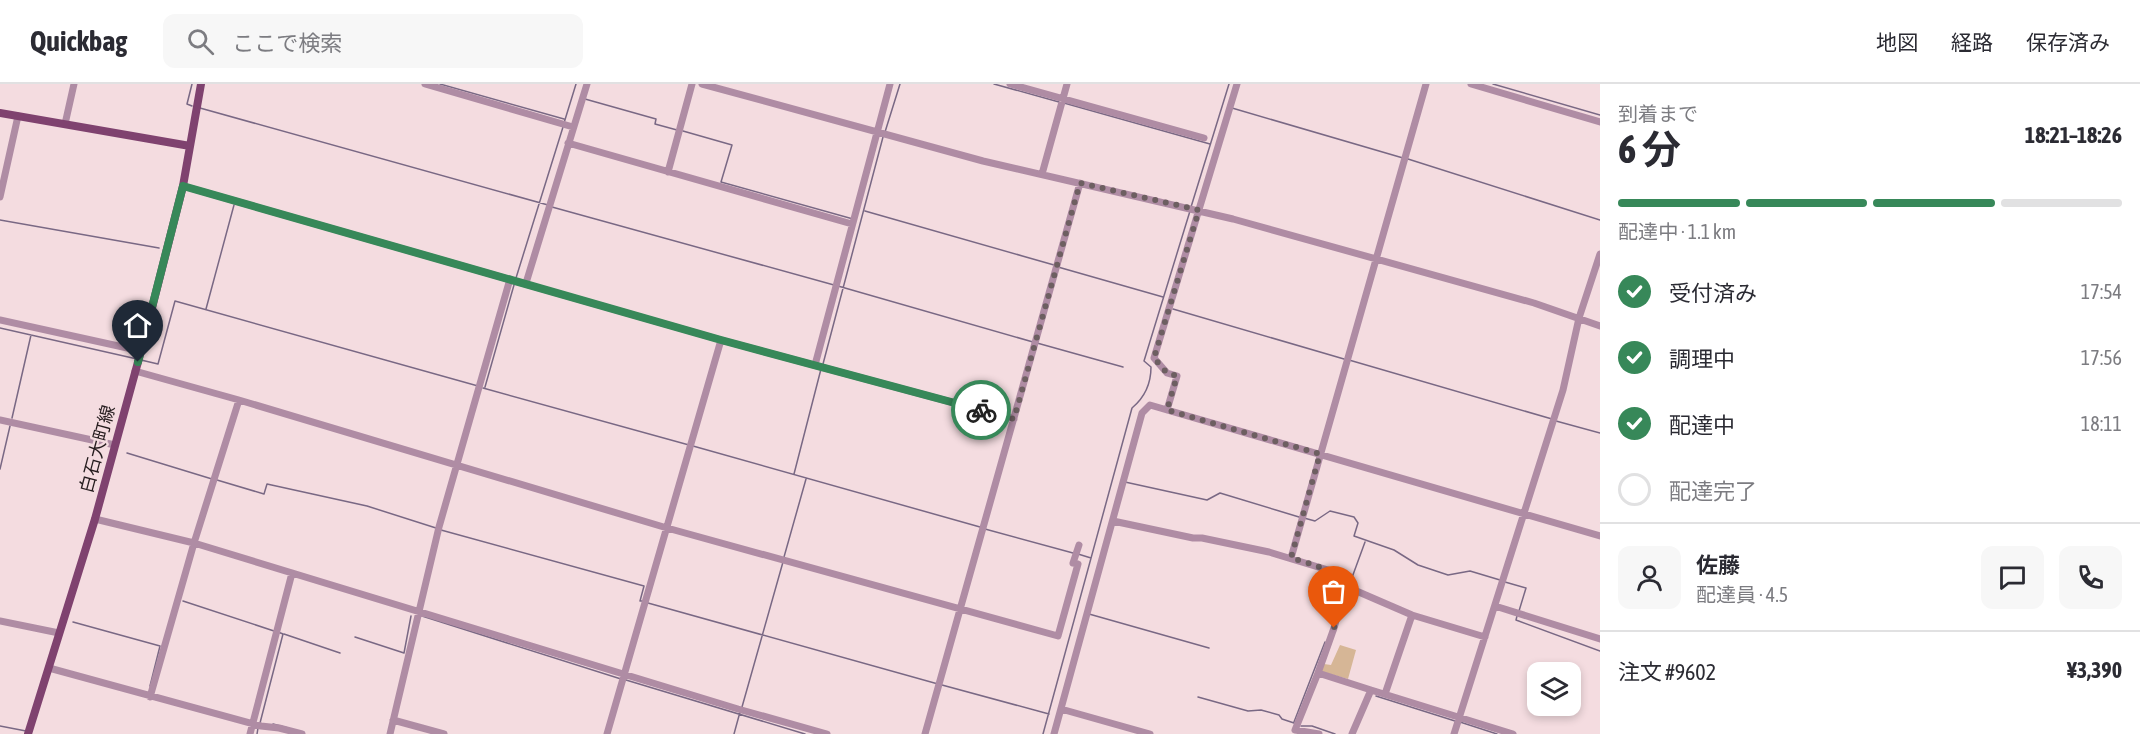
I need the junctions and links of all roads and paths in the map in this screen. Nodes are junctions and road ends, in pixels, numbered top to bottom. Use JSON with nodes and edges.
{"nodes":[{"id":1,"x":74,"y":84,"type":"edge"},
{"id":2,"x":201,"y":84,"type":"edge"},
{"id":3,"x":425,"y":84,"type":"edge"},
{"id":4,"x":587,"y":84,"type":"edge"},
{"id":5,"x":692,"y":84,"type":"edge"},
{"id":6,"x":702,"y":84,"type":"edge"},
{"id":7,"x":890,"y":84,"type":"edge"},
{"id":8,"x":1010,"y":84,"type":"edge"},
{"id":9,"x":1066,"y":84,"type":"edge"},
{"id":10,"x":1237,"y":84,"type":"edge"},
{"id":11,"x":1426,"y":84,"type":"edge"},
{"id":12,"x":1471,"y":84,"type":"edge"},
{"id":13,"x":1062,"y":102,"type":"junction"},
{"id":14,"x":0,"y":113,"type":"edge"},
{"id":15,"x":18,"y":116,"type":"junction"},
{"id":16,"x":1600,"y":122,"type":"edge"},
{"id":17,"x":65,"y":124,"type":"junction"},
{"id":18,"x":567,"y":125,"type":"junction"},
{"id":19,"x":882,"y":134,"type":"junction"},
{"id":20,"x":1204,"y":138,"type":"dead end"},
{"id":21,"x":568,"y":143,"type":"junction"},
{"id":22,"x":190,"y":146,"type":"junction"},
{"id":23,"x":668,"y":172,"type":"junction"},
{"id":24,"x":1042,"y":174,"type":"junction"},
{"id":25,"x":1080,"y":183,"type":"junction"},
{"id":26,"x":183,"y":186,"type":"junction"},
{"id":27,"x":0,"y":197,"type":"edge"},
{"id":28,"x":1194,"y":209,"type":"junction"},
{"id":29,"x":853,"y":220,"type":"junction"},
{"id":30,"x":1600,"y":254,"type":"edge"},
{"id":31,"x":1377,"y":259,"type":"junction"},
{"id":32,"x":516,"y":281,"type":"junction"},
{"id":33,"x":1579,"y":318,"type":"junction"},
{"id":34,"x":0,"y":320,"type":"edge"},
{"id":35,"x":1600,"y":326,"type":"edge"},
{"id":36,"x":721,"y":340,"type":"junction"},
{"id":37,"x":139,"y":357,"type":"junction"},
{"id":38,"x":819,"y":366,"type":"junction"},
{"id":39,"x":135,"y":371,"type":"junction"},
{"id":40,"x":239,"y":400,"type":"junction"},
{"id":41,"x":1167,"y":410,"type":"junction"},
{"id":42,"x":1014,"y":419,"type":"junction"},
{"id":43,"x":7,"y":422,"type":"edge"},
{"id":44,"x":116,"y":445,"type":"junction"},
{"id":45,"x":1320,"y":454,"type":"junction"},
{"id":46,"x":457,"y":465,"type":"junction"},
{"id":47,"x":1523,"y":513,"type":"junction"},
{"id":48,"x":94,"y":519,"type":"junction"},
{"id":49,"x":1113,"y":521,"type":"junction"},
{"id":50,"x":667,"y":528,"type":"junction"},
{"id":51,"x":1600,"y":536,"type":"edge"},
{"id":52,"x":194,"y":543,"type":"junction"},
{"id":53,"x":1077,"y":550,"type":"dead end"},
{"id":54,"x":1291,"y":558,"type":"junction"},
{"id":55,"x":292,"y":573,"type":"junction"},
{"id":56,"x":1345,"y":586,"type":"junction"},
{"id":57,"x":1495,"y":606,"type":"junction"},
{"id":58,"x":960,"y":609,"type":"junction"},
{"id":59,"x":420,"y":611,"type":"junction"},
{"id":60,"x":1412,"y":615,"type":"junction"},
{"id":61,"x":0,"y":621,"type":"edge"},
{"id":62,"x":59,"y":633,"type":"junction"},
{"id":63,"x":1485,"y":637,"type":"junction"},
{"id":64,"x":1600,"y":639,"type":"edge"},
{"id":65,"x":49,"y":668,"type":"junction"},
{"id":66,"x":1318,"y":673,"type":"junction"},
{"id":67,"x":623,"y":677,"type":"junction"},
{"id":68,"x":1371,"y":690,"type":"junction"},
{"id":69,"x":1385,"y":694,"type":"junction"},
{"id":70,"x":151,"y":695,"type":"junction"},
{"id":71,"x":1061,"y":709,"type":"junction"},
{"id":72,"x":393,"y":720,"type":"junction"},
{"id":73,"x":1459,"y":720,"type":"junction"},
{"id":74,"x":257,"y":725,"type":"junction"},
{"id":75,"x":29,"y":732,"type":"edge"},
{"id":76,"x":250,"y":734,"type":"edge"},
{"id":77,"x":302,"y":734,"type":"edge"},
{"id":78,"x":390,"y":734,"type":"edge"},
{"id":79,"x":444,"y":734,"type":"edge"},
{"id":80,"x":607,"y":734,"type":"edge"},
{"id":81,"x":827,"y":734,"type":"edge"},
{"id":82,"x":925,"y":734,"type":"edge"},
{"id":83,"x":1054,"y":734,"type":"edge"},
{"id":84,"x":1150,"y":734,"type":"edge"},
{"id":85,"x":1319,"y":734,"type":"edge"},
{"id":86,"x":1352,"y":734,"type":"edge"},
{"id":87,"x":1454,"y":734,"type":"edge"},
{"id":88,"x":1514,"y":734,"type":"edge"}],
"edges":[{"from":1,"to":17,"type":"street"},
{"from":2,"to":22,"type":"main road","name":"白石大町線"},
{"from":3,"to":18,"type":"street"},
{"from":4,"to":18,"type":"street"},
{"from":5,"to":23,"type":"street"},
{"from":6,"to":19,"type":"street"},
{"from":7,"to":19,"type":"street"},
{"from":8,"to":13,"type":"street"},
{"from":9,"to":13,"type":"street"},
{"from":10,"to":28,"type":"street"},
{"from":11,"to":31,"type":"street"},
{"from":12,"to":16,"type":"street"},
{"from":13,"to":20,"type":"street"},
{"from":13,"to":24,"type":"street"},
{"from":14,"to":15,"type":"main road"},
{"from":15,"to":17,"type":"main road"},
{"from":15,"to":27,"type":"street"},
{"from":17,"to":22,"type":"main road"},
{"from":18,"to":21,"type":"street"},
{"from":19,"to":24,"type":"street"},
{"from":19,"to":29,"type":"street"},
{"from":21,"to":23,"type":"street"},
{"from":21,"to":32,"type":"street"},
{"from":22,"to":26,"type":"main road","name":"白石大町線"},
{"from":23,"to":29,"type":"street"},
{"from":24,"to":25,"type":"street"},
{"from":25,"to":28,"type":"street"},
{"from":25,"to":42,"type":"street"},
{"from":26,"to":32,"type":"street"},
{"from":26,"to":37,"type":"main road","name":"白石大町線"},
{"from":28,"to":31,"type":"street"},
{"from":28,"to":41,"type":"street"},
{"from":29,"to":38,"type":"street"},
{"from":30,"to":33,"type":"street"},
{"from":31,"to":33,"type":"street"},
{"from":31,"to":45,"type":"street"},
{"from":32,"to":36,"type":"street"},
{"from":32,"to":46,"type":"street"},
{"from":33,"to":35,"type":"street"},
{"from":33,"to":47,"type":"street"},
{"from":34,"to":37,"type":"street"},
{"from":36,"to":38,"type":"street"},
{"from":36,"to":50,"type":"street"},
{"from":37,"to":39,"type":"main road","name":"白石大町線"},
{"from":38,"to":42,"type":"street"},
{"from":39,"to":40,"type":"street"},
{"from":39,"to":44,"type":"main road","name":"白石大町線"},
{"from":40,"to":46,"type":"street"},
{"from":40,"to":52,"type":"street"},
{"from":41,"to":45,"type":"street"},
{"from":41,"to":49,"type":"street"},
{"from":42,"to":58,"type":"street"},
{"from":43,"to":44,"type":"street"},
{"from":44,"to":48,"type":"main road","name":"白石大町線"},
{"from":45,"to":47,"type":"street"},
{"from":45,"to":54,"type":"street"},
{"from":46,"to":50,"type":"street"},
{"from":46,"to":59,"type":"street"},
{"from":47,"to":51,"type":"street"},
{"from":47,"to":57,"type":"street"},
{"from":48,"to":52,"type":"street"},
{"from":48,"to":62,"type":"main road","name":"白石大町線"},
{"from":49,"to":54,"type":"street"},
{"from":49,"to":71,"type":"street"},
{"from":50,"to":58,"type":"street"},
{"from":50,"to":67,"type":"street"},
{"from":52,"to":55,"type":"street"},
{"from":52,"to":70,"type":"street"},
{"from":53,"to":58,"type":"street"},
{"from":54,"to":56,"type":"street"},
{"from":55,"to":59,"type":"street"},
{"from":55,"to":74,"type":"street"},
{"from":56,"to":60,"type":"street"},
{"from":56,"to":66,"type":"street"},
{"from":57,"to":63,"type":"street"},
{"from":57,"to":64,"type":"street"},
{"from":58,"to":82,"type":"street"},
{"from":59,"to":67,"type":"street"},
{"from":59,"to":72,"type":"street"},
{"from":60,"to":63,"type":"street"},
{"from":60,"to":69,"type":"street"},
{"from":61,"to":62,"type":"street"},
{"from":62,"to":65,"type":"main road","name":"白石大町線"},
{"from":63,"to":73,"type":"street"},
{"from":65,"to":70,"type":"street"},
{"from":65,"to":75,"type":"main road","name":"白石大町線"},
{"from":66,"to":68,"type":"street"},
{"from":66,"to":85,"type":"street"},
{"from":67,"to":80,"type":"street"},
{"from":67,"to":81,"type":"street"},
{"from":68,"to":69,"type":"street"},
{"from":68,"to":86,"type":"street"},
{"from":69,"to":73,"type":"street"},
{"from":70,"to":74,"type":"street"},
{"from":71,"to":83,"type":"street"},
{"from":71,"to":84,"type":"street"},
{"from":72,"to":78,"type":"street"},
{"from":72,"to":79,"type":"street"},
{"from":73,"to":87,"type":"street"},
{"from":73,"to":88,"type":"street"},
{"from":74,"to":76,"type":"street"},
{"from":74,"to":77,"type":"street"}]}
